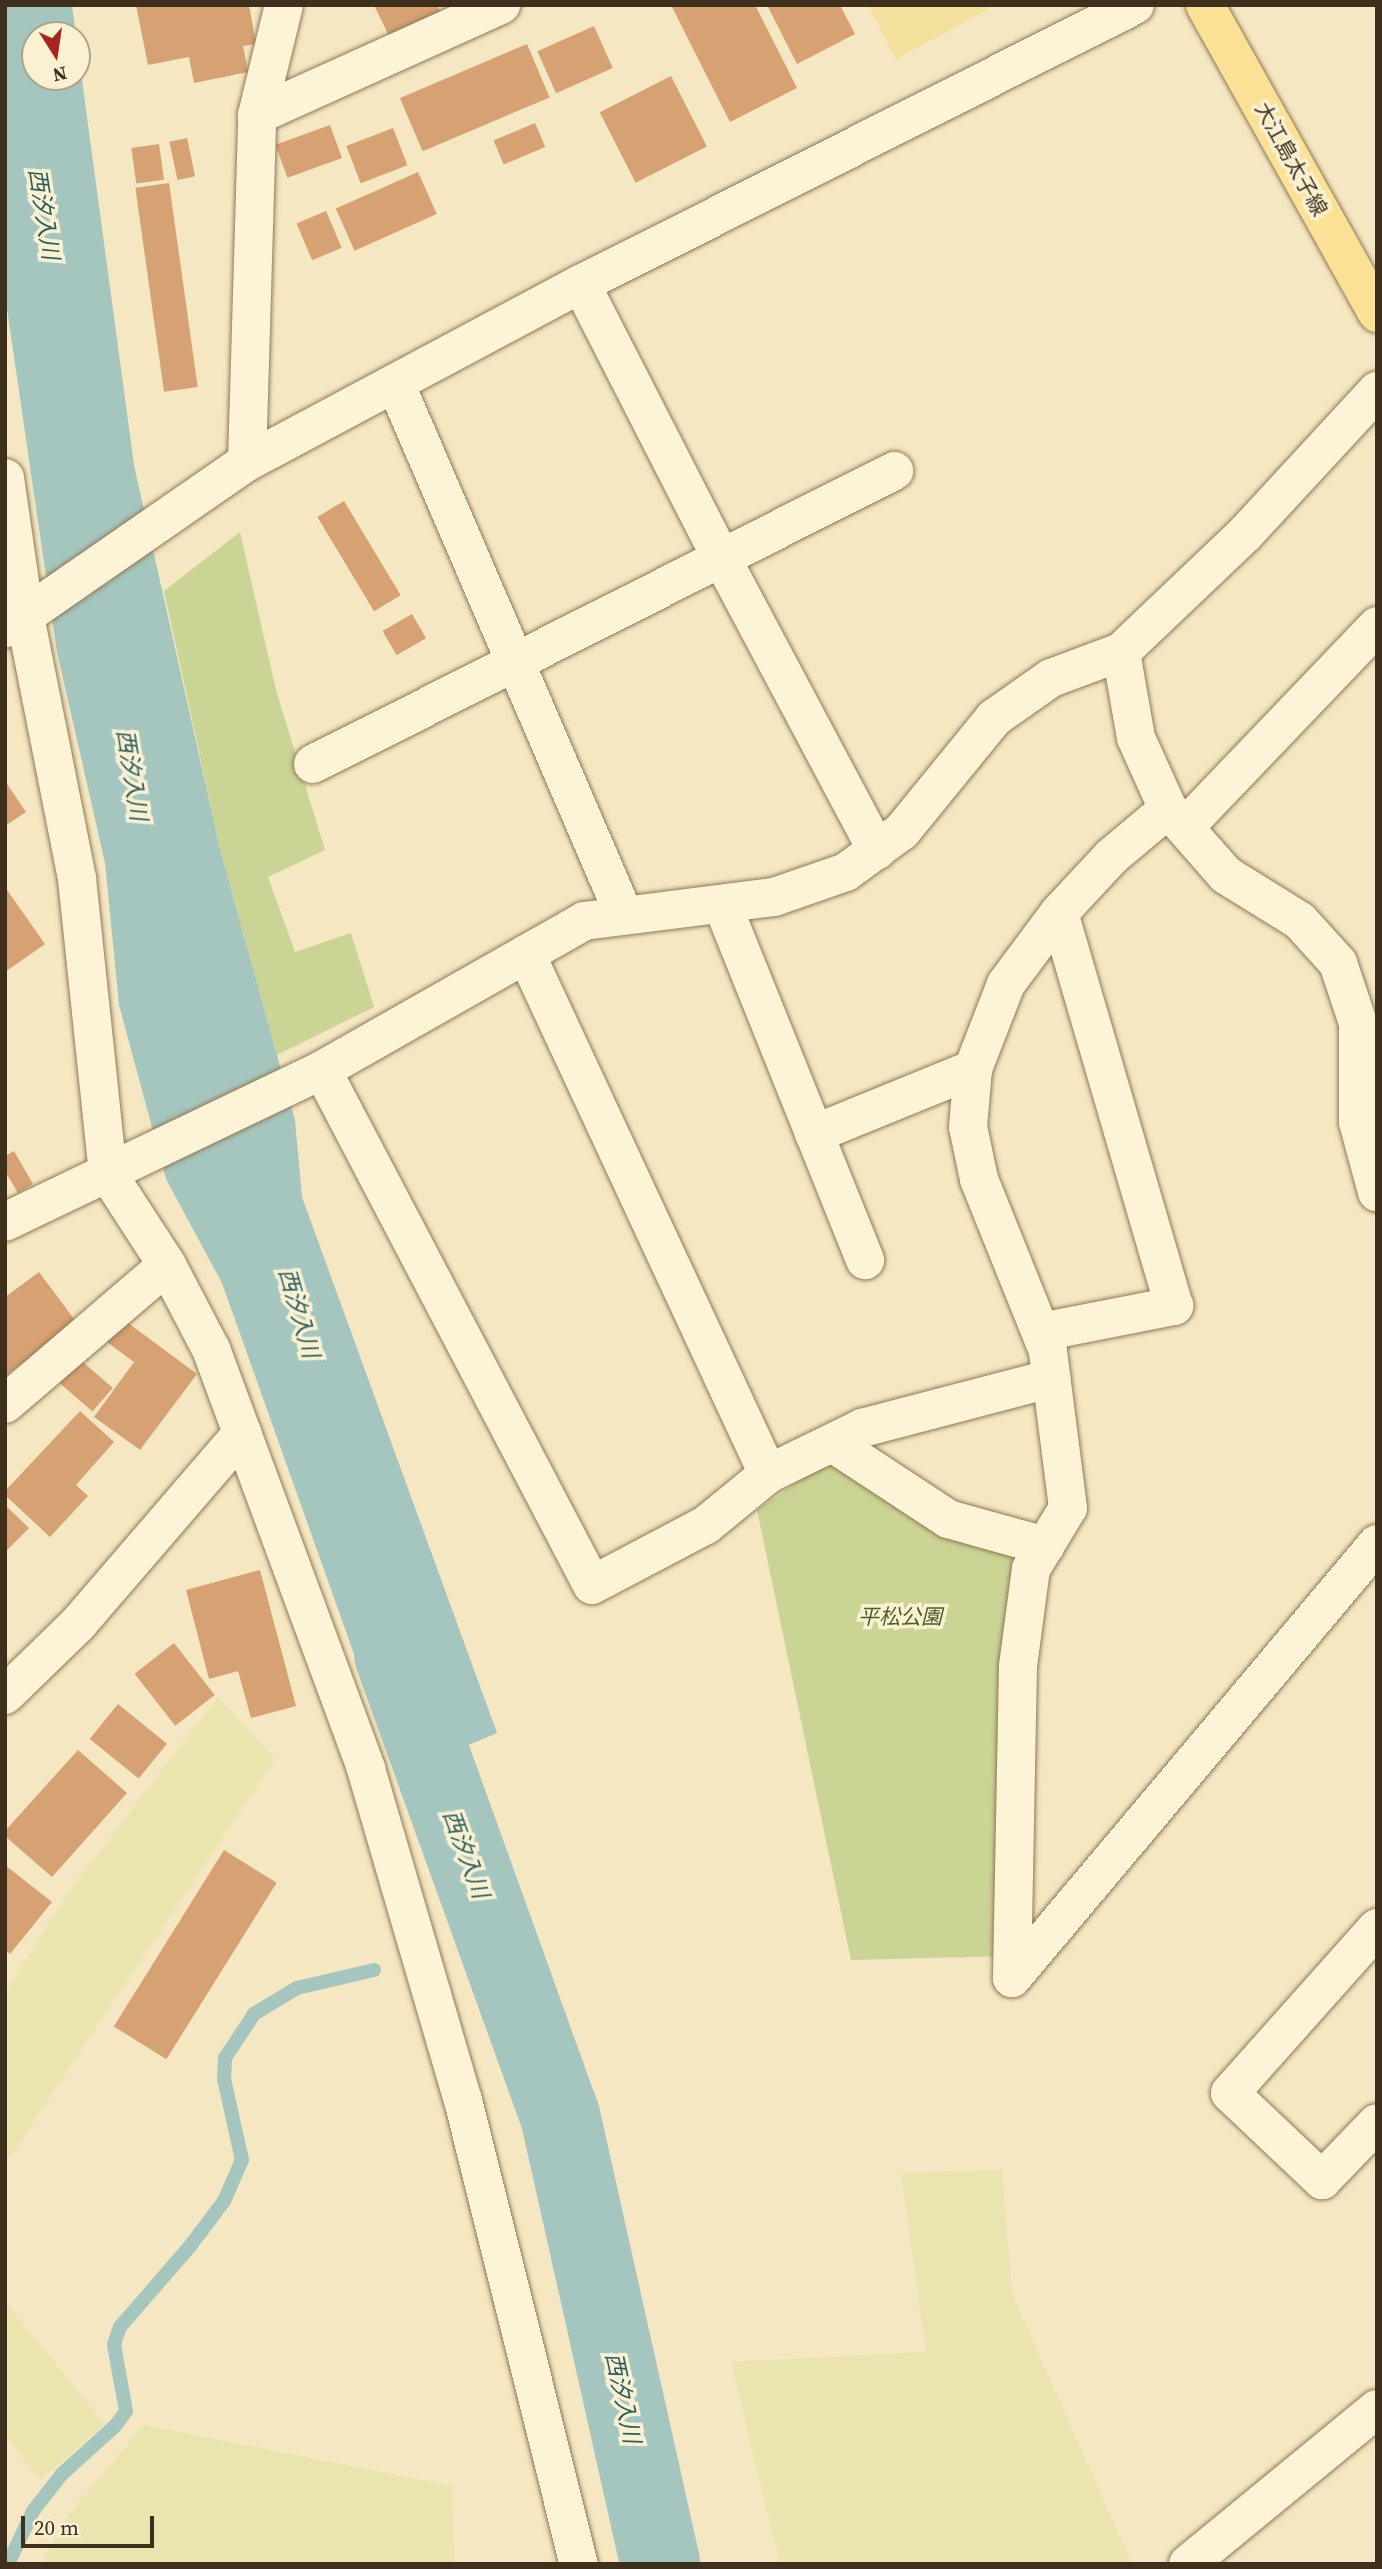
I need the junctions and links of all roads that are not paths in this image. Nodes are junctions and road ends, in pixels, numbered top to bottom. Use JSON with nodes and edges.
{"nodes":[{"id":1,"x":284,"y":5,"type":"edge"},
{"id":2,"x":501,"y":5,"type":"edge"},
{"id":3,"x":1135,"y":5,"type":"edge"},
{"id":4,"x":1205,"y":5,"type":"edge"},
{"id":5,"x":1092,"y":14,"type":"edge"},
{"id":6,"x":257,"y":115,"type":"junction"},
{"id":7,"x":581,"y":284,"type":"junction"},
{"id":8,"x":1376,"y":308,"type":"edge"},
{"id":9,"x":396,"y":385,"type":"junction"},
{"id":10,"x":1377,"y":391,"type":"edge"},
{"id":11,"x":247,"y":462,"type":"junction"},
{"id":12,"x":894,"y":471,"type":"dead end"},
{"id":13,"x":5,"y":478,"type":"edge"},
{"id":14,"x":722,"y":559,"type":"junction"},
{"id":15,"x":15,"y":622,"type":"edge"},
{"id":16,"x":1377,"y":626,"type":"edge"},
{"id":17,"x":1121,"y":652,"type":"junction"},
{"id":18,"x":515,"y":664,"type":"junction"},
{"id":19,"x":313,"y":764,"type":"dead end"},
{"id":20,"x":1177,"y":818,"type":"junction"},
{"id":21,"x":877,"y":850,"type":"junction"},
{"id":22,"x":722,"y":904,"type":"junction"},
{"id":23,"x":1059,"y":913,"type":"junction"},
{"id":24,"x":624,"y":915,"type":"junction"},
{"id":25,"x":526,"y":954,"type":"junction"},
{"id":26,"x":974,"y":1069,"type":"junction"},
{"id":27,"x":322,"y":1070,"type":"junction"},
{"id":28,"x":814,"y":1135,"type":"junction"},
{"id":29,"x":108,"y":1174,"type":"junction"},
{"id":30,"x":1377,"y":1192,"type":"edge"},
{"id":31,"x":5,"y":1222,"type":"edge"},
{"id":32,"x":865,"y":1260,"type":"dead end"},
{"id":33,"x":167,"y":1265,"type":"junction"},
{"id":34,"x":1041,"y":1332,"type":"junction"},
{"id":35,"x":1052,"y":1378,"type":"junction"},
{"id":36,"x":5,"y":1404,"type":"edge"},
{"id":37,"x":242,"y":1433,"type":"junction"},
{"id":38,"x":834,"y":1444,"type":"junction"},
{"id":39,"x":768,"y":1474,"type":"junction"},
{"id":40,"x":1377,"y":1544,"type":"edge"},
{"id":41,"x":1045,"y":1546,"type":"junction"},
{"id":42,"x":5,"y":1695,"type":"edge"},
{"id":43,"x":1377,"y":1928,"type":"edge"},
{"id":44,"x":1377,"y":2123,"type":"edge"},
{"id":45,"x":1377,"y":2409,"type":"edge"},
{"id":46,"x":579,"y":2564,"type":"edge"},
{"id":47,"x":1188,"y":2564,"type":"edge"}],
"edges":[{"from":1,"to":6,"type":"street"},
{"from":2,"to":6,"type":"street"},
{"from":3,"to":5,"type":"street"},
{"from":4,"to":8,"type":"main road","name":"大江島太子線"},
{"from":5,"to":7,"type":"street"},
{"from":6,"to":11,"type":"street"},
{"from":7,"to":9,"type":"street"},
{"from":7,"to":14,"type":"street"},
{"from":9,"to":11,"type":"street"},
{"from":9,"to":18,"type":"street"},
{"from":10,"to":17,"type":"street"},
{"from":11,"to":15,"type":"street"},
{"from":12,"to":14,"type":"street"},
{"from":13,"to":15,"type":"street"},
{"from":14,"to":18,"type":"street"},
{"from":14,"to":21,"type":"street"},
{"from":15,"to":29,"type":"street"},
{"from":16,"to":20,"type":"street"},
{"from":17,"to":20,"type":"street"},
{"from":17,"to":21,"type":"street"},
{"from":18,"to":19,"type":"street"},
{"from":18,"to":24,"type":"street"},
{"from":20,"to":23,"type":"street"},
{"from":20,"to":30,"type":"street"},
{"from":21,"to":22,"type":"street"},
{"from":22,"to":24,"type":"street"},
{"from":22,"to":28,"type":"street"},
{"from":23,"to":26,"type":"street"},
{"from":23,"to":34,"type":"street"},
{"from":24,"to":25,"type":"street"},
{"from":25,"to":27,"type":"street"},
{"from":25,"to":39,"type":"street"},
{"from":26,"to":28,"type":"street"},
{"from":26,"to":34,"type":"street"},
{"from":27,"to":29,"type":"street"},
{"from":27,"to":39,"type":"street"},
{"from":28,"to":32,"type":"street"},
{"from":29,"to":31,"type":"street"},
{"from":29,"to":33,"type":"street"},
{"from":33,"to":36,"type":"street"},
{"from":33,"to":37,"type":"street"},
{"from":34,"to":35,"type":"street"},
{"from":35,"to":38,"type":"street"},
{"from":35,"to":41,"type":"street"},
{"from":37,"to":42,"type":"street"},
{"from":37,"to":46,"type":"street"},
{"from":38,"to":39,"type":"street"},
{"from":38,"to":41,"type":"street"},
{"from":40,"to":41,"type":"street"},
{"from":43,"to":44,"type":"street"},
{"from":45,"to":47,"type":"street"}]}
